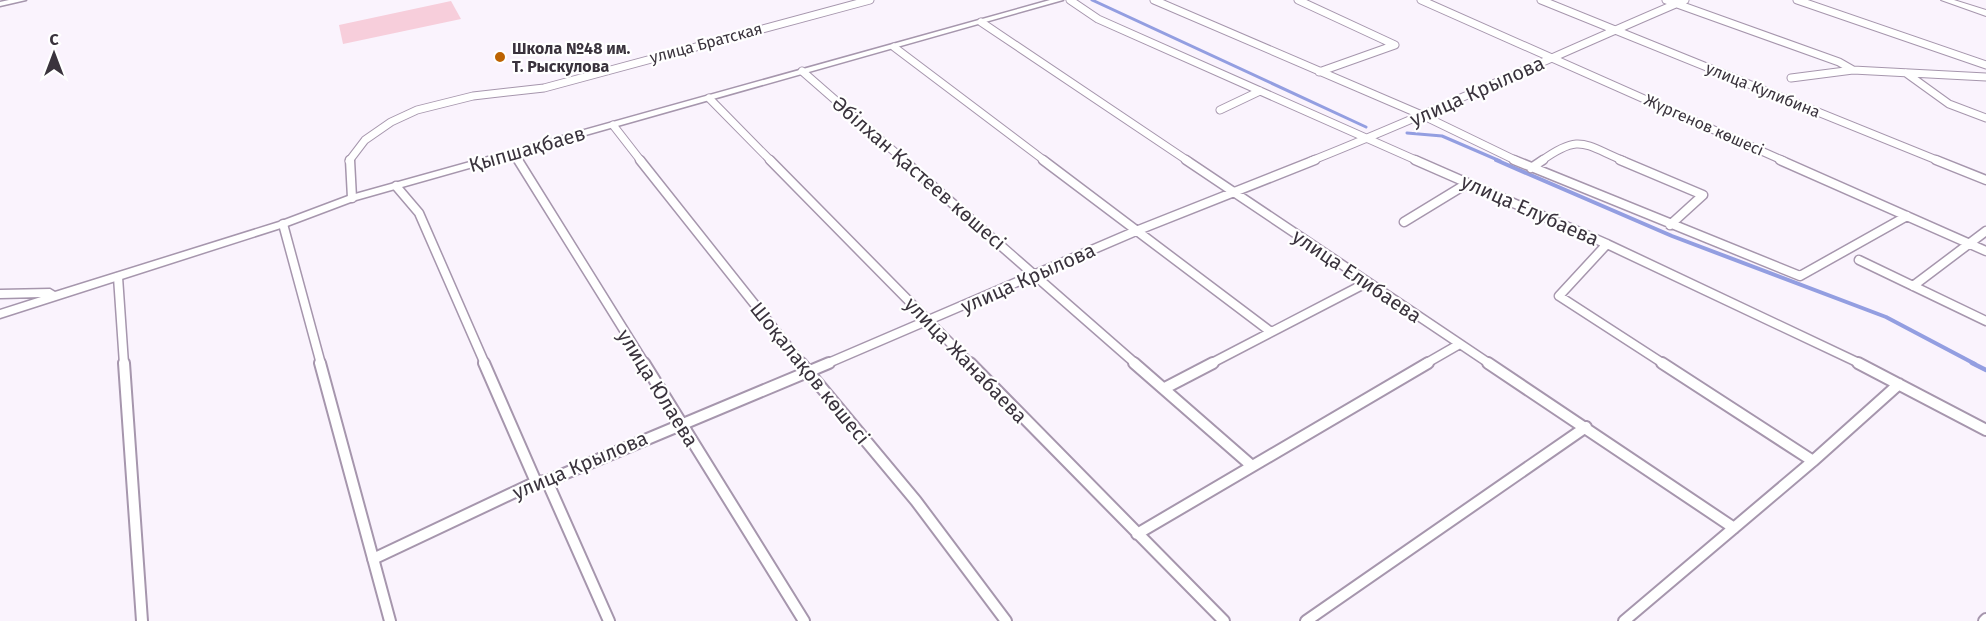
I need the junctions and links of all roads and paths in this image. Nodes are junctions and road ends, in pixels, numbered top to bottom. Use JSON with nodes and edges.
{"nodes":[{"id":1,"x":22,"y":0,"type":"edge"},
{"id":2,"x":870,"y":0,"type":"edge"},
{"id":3,"x":1059,"y":0,"type":"edge"},
{"id":4,"x":1070,"y":0,"type":"edge"},
{"id":5,"x":1154,"y":0,"type":"edge"},
{"id":6,"x":1298,"y":0,"type":"edge"},
{"id":7,"x":1421,"y":0,"type":"edge"},
{"id":8,"x":1541,"y":0,"type":"edge"},
{"id":9,"x":1666,"y":0,"type":"edge"},
{"id":10,"x":1797,"y":0,"type":"edge"},
{"id":11,"x":1945,"y":0,"type":"edge"},
{"id":12,"x":1681,"y":2,"type":"edge"},
{"id":13,"x":0,"y":4,"type":"edge"},
{"id":14,"x":1986,"y":13,"type":"edge"},
{"id":15,"x":981,"y":22,"type":"junction"},
{"id":16,"x":1615,"y":30,"type":"junction"},
{"id":17,"x":894,"y":47,"type":"junction"},
{"id":18,"x":1551,"y":57,"type":"junction"},
{"id":19,"x":1986,"y":65,"type":"edge"},
{"id":20,"x":1853,"y":70,"type":"junction"},
{"id":21,"x":802,"y":71,"type":"junction"},
{"id":22,"x":1319,"y":72,"type":"junction"},
{"id":23,"x":1906,"y":73,"type":"junction"},
{"id":24,"x":1986,"y":77,"type":"edge"},
{"id":25,"x":1791,"y":78,"type":"dead end"},
{"id":26,"x":1260,"y":91,"type":"junction"},
{"id":27,"x":709,"y":98,"type":"junction"},
{"id":28,"x":1220,"y":110,"type":"dead end"},
{"id":29,"x":1424,"y":116,"type":"junction"},
{"id":30,"x":1986,"y":118,"type":"edge"},
{"id":31,"x":613,"y":125,"type":"junction"},
{"id":32,"x":1368,"y":138,"type":"junction"},
{"id":33,"x":514,"y":153,"type":"junction"},
{"id":34,"x":1531,"y":168,"type":"junction"},
{"id":35,"x":1986,"y":180,"type":"edge"},
{"id":36,"x":1468,"y":183,"type":"junction"},
{"id":37,"x":396,"y":186,"type":"junction"},
{"id":38,"x":1233,"y":193,"type":"junction"},
{"id":39,"x":352,"y":198,"type":"junction"},
{"id":40,"x":1907,"y":216,"type":"junction"},
{"id":41,"x":1404,"y":222,"type":"dead end"},
{"id":42,"x":283,"y":224,"type":"junction"},
{"id":43,"x":1670,"y":225,"type":"junction"},
{"id":44,"x":1136,"y":231,"type":"junction"},
{"id":45,"x":1986,"y":231,"type":"edge"},
{"id":46,"x":1968,"y":243,"type":"junction"},
{"id":47,"x":1606,"y":244,"type":"junction"},
{"id":48,"x":1986,"y":251,"type":"edge"},
{"id":49,"x":1859,"y":260,"type":"dead end"},
{"id":50,"x":1034,"y":274,"type":"junction"},
{"id":51,"x":118,"y":277,"type":"junction"},
{"id":52,"x":1366,"y":282,"type":"junction"},
{"id":53,"x":1913,"y":286,"type":"junction"},
{"id":54,"x":78,"y":290,"type":"junction"},
{"id":55,"x":0,"y":294,"type":"edge"},
{"id":56,"x":0,"y":314,"type":"edge"},
{"id":57,"x":929,"y":321,"type":"junction"},
{"id":58,"x":1986,"y":321,"type":"edge"},
{"id":59,"x":1271,"y":332,"type":"junction"},
{"id":60,"x":1458,"y":345,"type":"junction"},
{"id":61,"x":807,"y":371,"type":"junction"},
{"id":62,"x":1899,"y":384,"type":"junction"},
{"id":63,"x":1166,"y":388,"type":"junction"},
{"id":64,"x":679,"y":423,"type":"junction"},
{"id":65,"x":1586,"y":427,"type":"junction"},
{"id":66,"x":1986,"y":430,"type":"edge"},
{"id":67,"x":1813,"y":461,"type":"junction"},
{"id":68,"x":1252,"y":466,"type":"junction"},
{"id":69,"x":541,"y":481,"type":"junction"},
{"id":70,"x":1734,"y":528,"type":"junction"},
{"id":71,"x":1137,"y":534,"type":"junction"},
{"id":72,"x":373,"y":558,"type":"junction"},
{"id":73,"x":142,"y":621,"type":"edge"},
{"id":74,"x":390,"y":621,"type":"edge"},
{"id":75,"x":609,"y":621,"type":"edge"},
{"id":76,"x":804,"y":621,"type":"edge"},
{"id":77,"x":1006,"y":621,"type":"edge"},
{"id":78,"x":1224,"y":621,"type":"edge"},
{"id":79,"x":1306,"y":621,"type":"edge"},
{"id":80,"x":1624,"y":621,"type":"edge"}],
"edges":[{"from":1,"to":13,"type":"street"},
{"from":2,"to":39,"type":"street","name":"улица Братская"},
{"from":3,"to":15,"type":"street","name":"Қыпшақбаев"},
{"from":4,"to":26,"type":"street","name":"улица Елубаева"},
{"from":5,"to":22,"type":"street"},
{"from":6,"to":22,"type":"street"},
{"from":7,"to":18,"type":"street","name":"Жүргенов көшесі"},
{"from":8,"to":16,"type":"street","name":"улица Кулибина"},
{"from":9,"to":12,"type":"street"},
{"from":10,"to":19,"type":"street"},
{"from":11,"to":14,"type":"main road"},
{"from":12,"to":16,"type":"street","name":"улица Крылова"},
{"from":12,"to":20,"type":"street"},
{"from":15,"to":17,"type":"street","name":"Қыпшақбаев"},
{"from":15,"to":38,"type":"street","name":"улица Елибаева"},
{"from":16,"to":18,"type":"street","name":"улица Крылова"},
{"from":16,"to":35,"type":"street","name":"улица Кулибина"},
{"from":17,"to":21,"type":"street","name":"Қыпшақбаев"},
{"from":17,"to":44,"type":"street"},
{"from":18,"to":29,"type":"street","name":"улица Крылова"},
{"from":18,"to":40,"type":"street","name":"Жүргенов көшесі"},
{"from":20,"to":23,"type":"street"},
{"from":20,"to":25,"type":"street"},
{"from":21,"to":27,"type":"street","name":"Қыпшақбаев"},
{"from":21,"to":50,"type":"street","name":"Әбілхан Қастеев көшесі"},
{"from":22,"to":29,"type":"street"},
{"from":23,"to":24,"type":"street"},
{"from":23,"to":30,"type":"street"},
{"from":26,"to":28,"type":"street"},
{"from":26,"to":32,"type":"street","name":"улица Елубаева"},
{"from":27,"to":31,"type":"street","name":"Қыпшақбаев"},
{"from":27,"to":57,"type":"street","name":"улица Жанабаева"},
{"from":29,"to":32,"type":"street","name":"улица Крылова"},
{"from":29,"to":34,"type":"street"},
{"from":31,"to":33,"type":"street","name":"Қыпшақбаев"},
{"from":31,"to":61,"type":"street","name":"Шоқалақов көшесі"},
{"from":32,"to":36,"type":"street","name":"улица Елубаева"},
{"from":32,"to":38,"type":"street","name":"улица Крылова"},
{"from":33,"to":37,"type":"street","name":"Қыпшақбаев"},
{"from":33,"to":64,"type":"street","name":"улица Юлаева"},
{"from":34,"to":43,"type":"street"},
{"from":34,"to":43,"type":"street"},
{"from":36,"to":41,"type":"street"},
{"from":36,"to":47,"type":"street","name":"улица Елубаева"},
{"from":37,"to":39,"type":"street","name":"Қыпшақбаев"},
{"from":37,"to":69,"type":"street"},
{"from":38,"to":44,"type":"street","name":"улица Крылова"},
{"from":38,"to":52,"type":"street","name":"улица Елибаева"},
{"from":39,"to":42,"type":"street","name":"Қыпшақбаев"},
{"from":40,"to":43,"type":"street"},
{"from":40,"to":46,"type":"street","name":"Жүргенов көшесі"},
{"from":42,"to":51,"type":"street","name":"Қыпшақбаев"},
{"from":42,"to":72,"type":"street"},
{"from":44,"to":50,"type":"street","name":"улица Крылова"},
{"from":44,"to":59,"type":"street"},
{"from":45,"to":46,"type":"street"},
{"from":46,"to":48,"type":"street","name":"Жүргенов көшесі"},
{"from":46,"to":53,"type":"street"},
{"from":47,"to":62,"type":"street","name":"улица Елубаева"},
{"from":47,"to":67,"type":"street"},
{"from":49,"to":53,"type":"street"},
{"from":50,"to":57,"type":"street","name":"улица Крылова"},
{"from":50,"to":63,"type":"street","name":"Әбілхан Қастеев көшесі"},
{"from":51,"to":54,"type":"street","name":"Қыпшақбаев"},
{"from":51,"to":73,"type":"street"},
{"from":52,"to":59,"type":"street"},
{"from":52,"to":60,"type":"street","name":"улица Елибаева"},
{"from":53,"to":58,"type":"street"},
{"from":54,"to":55,"type":"street"},
{"from":54,"to":56,"type":"street","name":"Қыпшақбаев"},
{"from":57,"to":61,"type":"street","name":"улица Крылова"},
{"from":57,"to":71,"type":"street","name":"улица Жанабаева"},
{"from":59,"to":63,"type":"street"},
{"from":60,"to":65,"type":"street","name":"улица Елибаева"},
{"from":60,"to":68,"type":"street"},
{"from":61,"to":64,"type":"street","name":"улица Крылова"},
{"from":61,"to":77,"type":"street","name":"Шоқалақов көшесі"},
{"from":62,"to":66,"type":"street","name":"улица Елубаева"},
{"from":62,"to":67,"type":"street"},
{"from":63,"to":68,"type":"street","name":"Әбілхан Қастеев көшесі"},
{"from":64,"to":69,"type":"street","name":"улица Крылова"},
{"from":64,"to":76,"type":"street","name":"улица Юлаева"},
{"from":65,"to":70,"type":"street","name":"улица Елибаева"},
{"from":65,"to":79,"type":"street"},
{"from":67,"to":70,"type":"street"},
{"from":68,"to":71,"type":"street"},
{"from":69,"to":72,"type":"street","name":"улица Крылова"},
{"from":69,"to":75,"type":"street"},
{"from":70,"to":80,"type":"street"},
{"from":71,"to":78,"type":"street","name":"улица Жанабаева"},
{"from":72,"to":74,"type":"street"}]}
